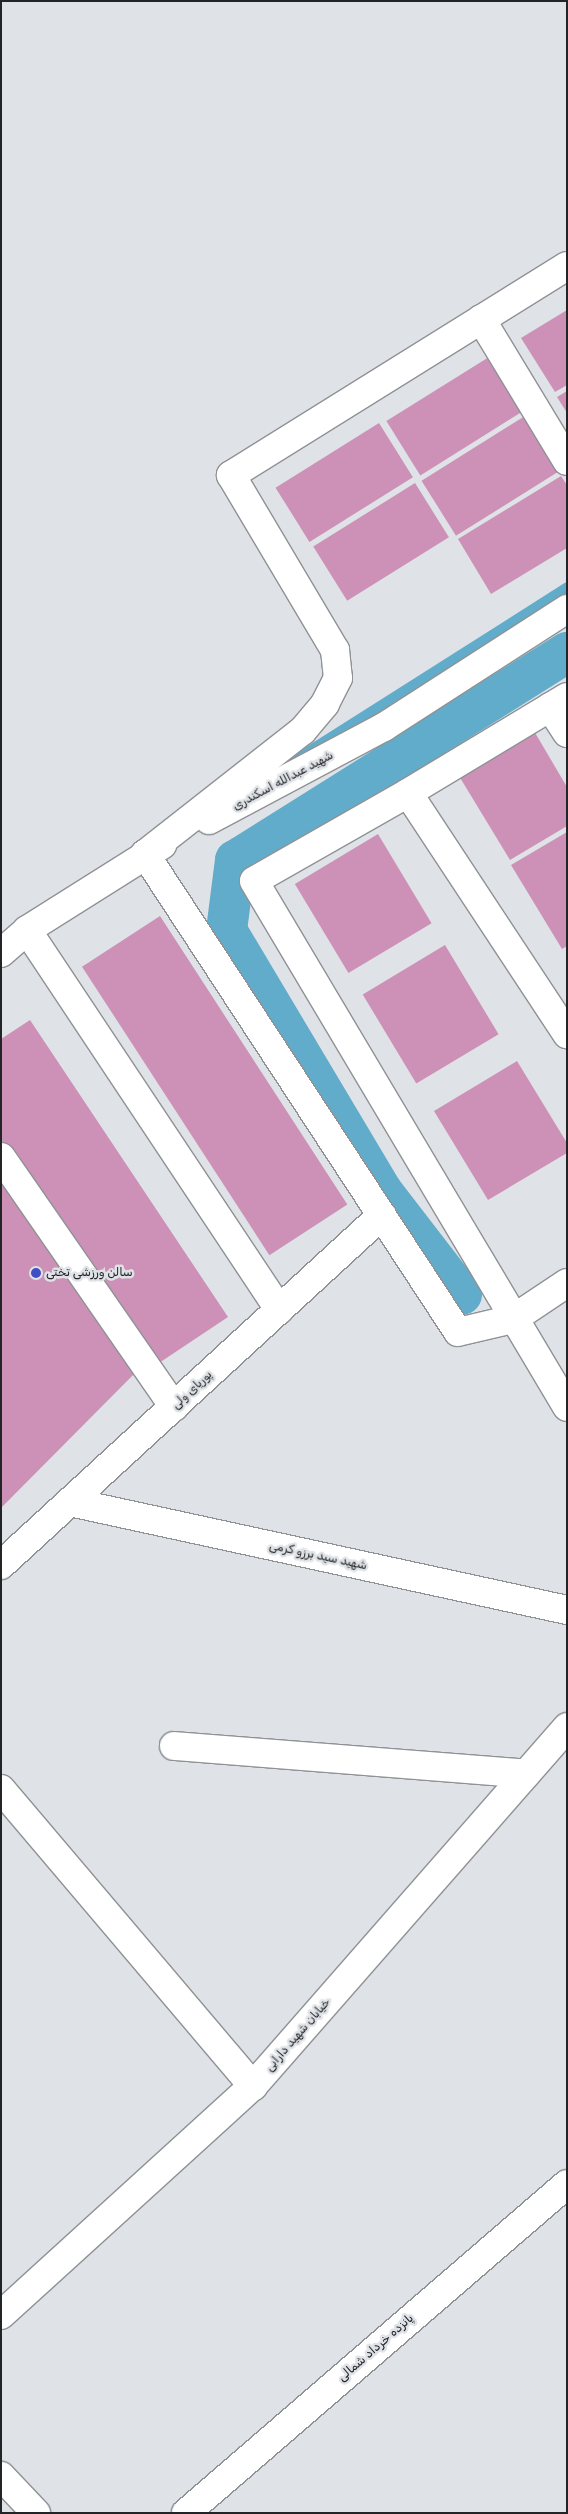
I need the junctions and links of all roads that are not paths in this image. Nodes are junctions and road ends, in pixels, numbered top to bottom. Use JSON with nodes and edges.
{"nodes":[{"id":1,"x":567,"y":266,"type":"edge"},
{"id":2,"x":481,"y":319,"type":"junction"},
{"id":3,"x":567,"y":462,"type":"edge"},
{"id":4,"x":567,"y":609,"type":"edge"},
{"id":5,"x":558,"y":702,"type":"edge"},
{"id":6,"x":567,"y":734,"type":"edge"},
{"id":7,"x":408,"y":793,"type":"junction"},
{"id":8,"x":145,"y":854,"type":"junction"},
{"id":9,"x":28,"y":930,"type":"junction"},
{"id":10,"x":1,"y":953,"type":"edge"},
{"id":11,"x":567,"y":1034,"type":"edge"},
{"id":12,"x":1,"y":1157,"type":"edge"},
{"id":13,"x":382,"y":1215,"type":"junction"},
{"id":14,"x":567,"y":1283,"type":"edge"},
{"id":15,"x":279,"y":1310,"type":"junction"},
{"id":16,"x":513,"y":1318,"type":"junction"},
{"id":17,"x":174,"y":1407,"type":"junction"},
{"id":18,"x":567,"y":1407,"type":"edge"},
{"id":19,"x":70,"y":1502,"type":"junction"},
{"id":20,"x":1,"y":1565,"type":"edge"},
{"id":21,"x":567,"y":1610,"type":"edge"},
{"id":22,"x":567,"y":1727,"type":"edge"},
{"id":23,"x":174,"y":1746,"type":"dead end"},
{"id":24,"x":526,"y":1774,"type":"junction"},
{"id":25,"x":1,"y":1789,"type":"edge"},
{"id":26,"x":253,"y":2086,"type":"junction"},
{"id":27,"x":567,"y":2184,"type":"edge"},
{"id":28,"x":1,"y":2315,"type":"edge"},
{"id":29,"x":1,"y":2476,"type":"edge"},
{"id":30,"x":36,"y":2513,"type":"edge"},
{"id":31,"x":186,"y":2513,"type":"edge"}],
"edges":[{"from":1,"to":2,"type":"street"},
{"from":2,"to":3,"type":"street"},
{"from":2,"to":8,"type":"street"},
{"from":4,"to":8,"type":"street","name":"شهید عبدالله اسکندری"},
{"from":5,"to":6,"type":"street"},
{"from":5,"to":7,"type":"street"},
{"from":7,"to":11,"type":"street"},
{"from":7,"to":16,"type":"street"},
{"from":8,"to":9,"type":"street","name":"شهید عبدالله اسکندری"},
{"from":8,"to":13,"type":"street"},
{"from":9,"to":10,"type":"street","name":"شهید عبدالله اسکندری"},
{"from":9,"to":15,"type":"street"},
{"from":12,"to":17,"type":"street"},
{"from":13,"to":15,"type":"street","name":"پوریای ولی"},
{"from":13,"to":16,"type":"street"},
{"from":14,"to":16,"type":"street"},
{"from":15,"to":17,"type":"street","name":"پوریای ولی"},
{"from":16,"to":18,"type":"street"},
{"from":17,"to":19,"type":"street","name":"پوریای ولی"},
{"from":19,"to":20,"type":"street","name":"پوریای ولی"},
{"from":19,"to":21,"type":"street","name":"شهید سید برزو کرمی"},
{"from":22,"to":24,"type":"street","name":"خیابان شهید دارابی"},
{"from":23,"to":24,"type":"street"},
{"from":24,"to":26,"type":"street","name":"خیابان شهید دارابی"},
{"from":25,"to":26,"type":"street"},
{"from":26,"to":28,"type":"street","name":"خیابان شهید دارابی"},
{"from":27,"to":31,"type":"street","name":"پانزده خرداد شمالی"},
{"from":29,"to":30,"type":"street"}]}
